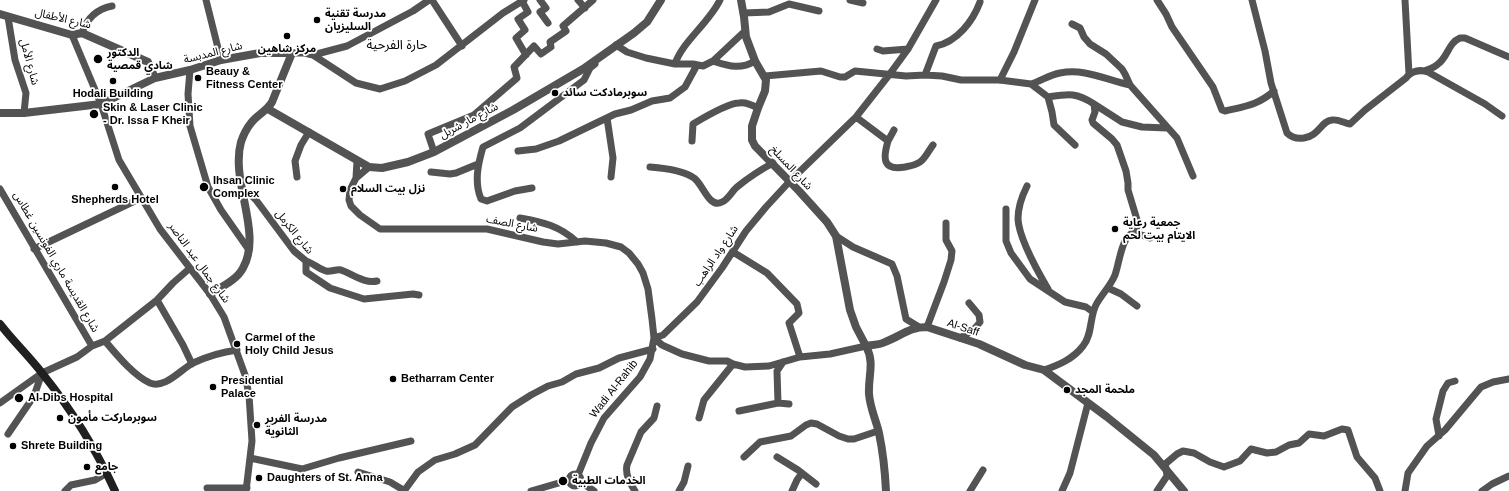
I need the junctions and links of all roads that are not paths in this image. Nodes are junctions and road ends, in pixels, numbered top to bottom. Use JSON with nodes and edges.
{"nodes":[{"id":1,"x":206,"y":0,"type":"edge"},
{"id":2,"x":429,"y":0,"type":"edge"},
{"id":3,"x":432,"y":0,"type":"edge"},
{"id":4,"x":523,"y":0,"type":"edge"},
{"id":5,"x":540,"y":0,"type":"edge"},
{"id":6,"x":578,"y":0,"type":"edge"},
{"id":7,"x":592,"y":0,"type":"edge"},
{"id":8,"x":661,"y":0,"type":"edge"},
{"id":9,"x":720,"y":0,"type":"edge"},
{"id":10,"x":741,"y":0,"type":"edge"},
{"id":11,"x":850,"y":0,"type":"edge"},
{"id":12,"x":936,"y":0,"type":"edge"},
{"id":13,"x":1035,"y":0,"type":"edge"},
{"id":14,"x":1156,"y":0,"type":"edge"},
{"id":15,"x":1252,"y":0,"type":"edge"},
{"id":16,"x":1405,"y":0,"type":"edge"},
{"id":17,"x":980,"y":2,"type":"dead end"},
{"id":18,"x":863,"y":3,"type":"dead end"},
{"id":19,"x":112,"y":6,"type":"dead end"},
{"id":20,"x":585,"y":8,"type":"junction"},
{"id":21,"x":820,"y":11,"type":"dead end"},
{"id":22,"x":744,"y":13,"type":"junction"},
{"id":23,"x":4,"y":15,"type":"edge"},
{"id":24,"x":548,"y":23,"type":"dead end"},
{"id":25,"x":1072,"y":24,"type":"dead end"},
{"id":26,"x":745,"y":31,"type":"junction"},
{"id":27,"x":82,"y":33,"type":"junction"},
{"id":28,"x":72,"y":35,"type":"junction"},
{"id":29,"x":616,"y":44,"type":"junction"},
{"id":30,"x":462,"y":46,"type":"junction"},
{"id":31,"x":878,"y":49,"type":"dead end"},
{"id":32,"x":908,"y":49,"type":"junction"},
{"id":33,"x":292,"y":53,"type":"junction"},
{"id":34,"x":604,"y":53,"type":"junction"},
{"id":35,"x":313,"y":55,"type":"junction"},
{"id":36,"x":526,"y":55,"type":"junction"},
{"id":37,"x":1509,"y":57,"type":"edge"},
{"id":38,"x":220,"y":60,"type":"junction"},
{"id":39,"x":713,"y":61,"type":"junction"},
{"id":40,"x":755,"y":61,"type":"junction"},
{"id":41,"x":675,"y":64,"type":"junction"},
{"id":42,"x":697,"y":65,"type":"junction"},
{"id":43,"x":190,"y":70,"type":"junction"},
{"id":44,"x":1424,"y":71,"type":"junction"},
{"id":45,"x":1409,"y":74,"type":"junction"},
{"id":46,"x":890,"y":75,"type":"junction"},
{"id":47,"x":926,"y":75,"type":"junction"},
{"id":48,"x":765,"y":76,"type":"junction"},
{"id":49,"x":155,"y":78,"type":"junction"},
{"id":50,"x":1000,"y":80,"type":"junction"},
{"id":51,"x":1030,"y":84,"type":"junction"},
{"id":52,"x":1130,"y":85,"type":"junction"},
{"id":53,"x":1274,"y":91,"type":"junction"},
{"id":54,"x":1048,"y":97,"type":"junction"},
{"id":55,"x":101,"y":104,"type":"junction"},
{"id":56,"x":1094,"y":104,"type":"junction"},
{"id":57,"x":758,"y":108,"type":"junction"},
{"id":58,"x":268,"y":109,"type":"junction"},
{"id":59,"x":0,"y":113,"type":"edge"},
{"id":60,"x":24,"y":113,"type":"junction"},
{"id":61,"x":1502,"y":116,"type":"dead end"},
{"id":62,"x":856,"y":117,"type":"junction"},
{"id":63,"x":607,"y":118,"type":"junction"},
{"id":64,"x":1167,"y":128,"type":"junction"},
{"id":65,"x":894,"y":130,"type":"dead end"},
{"id":66,"x":309,"y":132,"type":"junction"},
{"id":67,"x":888,"y":140,"type":"junction"},
{"id":68,"x":692,"y":141,"type":"dead end"},
{"id":69,"x":933,"y":145,"type":"dead end"},
{"id":70,"x":1075,"y":145,"type":"dead end"},
{"id":71,"x":518,"y":151,"type":"dead end"},
{"id":72,"x":434,"y":152,"type":"junction"},
{"id":73,"x":357,"y":161,"type":"junction"},
{"id":74,"x":773,"y":163,"type":"junction"},
{"id":75,"x":478,"y":164,"type":"junction"},
{"id":76,"x":369,"y":167,"type":"junction"},
{"id":77,"x":650,"y":167,"type":"dead end"},
{"id":78,"x":431,"y":172,"type":"dead end"},
{"id":79,"x":1193,"y":176,"type":"dead end"},
{"id":80,"x":297,"y":177,"type":"dead end"},
{"id":81,"x":611,"y":177,"type":"dead end"},
{"id":82,"x":356,"y":178,"type":"junction"},
{"id":83,"x":790,"y":180,"type":"junction"},
{"id":84,"x":1027,"y":186,"type":"dead end"},
{"id":85,"x":532,"y":188,"type":"dead end"},
{"id":86,"x":0,"y":189,"type":"edge"},
{"id":87,"x":243,"y":192,"type":"junction"},
{"id":88,"x":141,"y":198,"type":"junction"},
{"id":89,"x":1006,"y":209,"type":"dead end"},
{"id":90,"x":520,"y":218,"type":"dead end"},
{"id":91,"x":946,"y":223,"type":"dead end"},
{"id":92,"x":1133,"y":232,"type":"junction"},
{"id":93,"x":836,"y":236,"type":"junction"},
{"id":94,"x":1150,"y":238,"type":"dead end"},
{"id":95,"x":577,"y":242,"type":"junction"},
{"id":96,"x":34,"y":249,"type":"junction"},
{"id":97,"x":249,"y":250,"type":"junction"},
{"id":98,"x":733,"y":252,"type":"junction"},
{"id":99,"x":306,"y":262,"type":"junction"},
{"id":100,"x":190,"y":268,"type":"junction"},
{"id":101,"x":377,"y":281,"type":"dead end"},
{"id":102,"x":1108,"y":288,"type":"junction"},
{"id":103,"x":1049,"y":291,"type":"junction"},
{"id":104,"x":210,"y":294,"type":"junction"},
{"id":105,"x":420,"y":295,"type":"dead end"},
{"id":106,"x":156,"y":300,"type":"junction"},
{"id":107,"x":969,"y":303,"type":"dead end"},
{"id":108,"x":1137,"y":306,"type":"dead end"},
{"id":109,"x":1092,"y":312,"type":"junction"},
{"id":110,"x":0,"y":324,"type":"edge"},
{"id":111,"x":923,"y":327,"type":"junction"},
{"id":112,"x":654,"y":338,"type":"junction"},
{"id":113,"x":960,"y":338,"type":"junction"},
{"id":114,"x":105,"y":341,"type":"junction"},
{"id":115,"x":92,"y":346,"type":"junction"},
{"id":116,"x":866,"y":346,"type":"junction"},
{"id":117,"x":653,"y":349,"type":"junction"},
{"id":118,"x":237,"y":350,"type":"junction"},
{"id":119,"x":800,"y":357,"type":"junction"},
{"id":120,"x":783,"y":362,"type":"junction"},
{"id":121,"x":192,"y":364,"type":"junction"},
{"id":122,"x":732,"y":364,"type":"junction"},
{"id":123,"x":768,"y":366,"type":"junction"},
{"id":124,"x":777,"y":370,"type":"junction"},
{"id":125,"x":1044,"y":370,"type":"junction"},
{"id":126,"x":42,"y":373,"type":"junction"},
{"id":127,"x":1509,"y":379,"type":"edge"},
{"id":128,"x":1455,"y":381,"type":"dead end"},
{"id":129,"x":0,"y":403,"type":"edge"},
{"id":130,"x":778,"y":403,"type":"junction"},
{"id":131,"x":1088,"y":403,"type":"junction"},
{"id":132,"x":789,"y":404,"type":"dead end"},
{"id":133,"x":657,"y":406,"type":"dead end"},
{"id":134,"x":740,"y":411,"type":"dead end"},
{"id":135,"x":699,"y":418,"type":"dead end"},
{"id":136,"x":878,"y":431,"type":"junction"},
{"id":137,"x":8,"y":434,"type":"dead end"},
{"id":138,"x":1439,"y":436,"type":"junction"},
{"id":139,"x":411,"y":441,"type":"dead end"},
{"id":140,"x":744,"y":457,"type":"dead end"},
{"id":141,"x":777,"y":457,"type":"dead end"},
{"id":142,"x":250,"y":458,"type":"junction"},
{"id":143,"x":688,"y":466,"type":"dead end"},
{"id":144,"x":1165,"y":467,"type":"junction"},
{"id":145,"x":983,"y":470,"type":"dead end"},
{"id":146,"x":358,"y":472,"type":"dead end"},
{"id":147,"x":107,"y":473,"type":"junction"},
{"id":148,"x":802,"y":473,"type":"junction"},
{"id":149,"x":1509,"y":476,"type":"edge"},
{"id":150,"x":1178,"y":482,"type":"junction"},
{"id":151,"x":1163,"y":483,"type":"junction"},
{"id":152,"x":577,"y":484,"type":"edge"},
{"id":153,"x":816,"y":484,"type":"dead end"},
{"id":154,"x":207,"y":488,"type":"dead end"},
{"id":155,"x":246,"y":490,"type":"edge"},
{"id":156,"x":65,"y":491,"type":"edge"},
{"id":157,"x":115,"y":491,"type":"edge"},
{"id":158,"x":404,"y":491,"type":"edge"},
{"id":159,"x":531,"y":491,"type":"edge"},
{"id":160,"x":594,"y":491,"type":"edge"},
{"id":161,"x":635,"y":491,"type":"edge"},
{"id":162,"x":679,"y":491,"type":"edge"},
{"id":163,"x":792,"y":491,"type":"edge"},
{"id":164,"x":886,"y":491,"type":"edge"},
{"id":165,"x":970,"y":491,"type":"edge"},
{"id":166,"x":1062,"y":491,"type":"edge"},
{"id":167,"x":1157,"y":491,"type":"edge"},
{"id":168,"x":1184,"y":491,"type":"edge"},
{"id":169,"x":1380,"y":491,"type":"edge"},
{"id":170,"x":1405,"y":491,"type":"edge"},
{"id":171,"x":1482,"y":491,"type":"edge"}],
"edges":[{"from":1,"to":38,"type":"street"},
{"from":2,"to":35,"type":"street"},
{"from":3,"to":30,"type":"street"},
{"from":4,"to":30,"type":"street"},
{"from":4,"to":36,"type":"street"},
{"from":5,"to":24,"type":"street"},
{"from":6,"to":20,"type":"street"},
{"from":7,"to":20,"type":"street"},
{"from":8,"to":29,"type":"street","name":"شارع مار شربل"},
{"from":9,"to":41,"type":"street"},
{"from":10,"to":22,"type":"street"},
{"from":11,"to":18,"type":"street"},
{"from":12,"to":32,"type":"street","name":"شارع واد الراهب"},
{"from":13,"to":50,"type":"street"},
{"from":14,"to":53,"type":"street"},
{"from":15,"to":53,"type":"street"},
{"from":16,"to":45,"type":"street"},
{"from":17,"to":47,"type":"street"},
{"from":19,"to":27,"type":"street"},
{"from":20,"to":36,"type":"street"},
{"from":21,"to":22,"type":"street"},
{"from":22,"to":26,"type":"street"},
{"from":23,"to":28,"type":"street","name":"شارع الأطفال"},
{"from":23,"to":60,"type":"street","name":"شارع الأمل"},
{"from":25,"to":52,"type":"street"},
{"from":26,"to":39,"type":"street"},
{"from":26,"to":40,"type":"street"},
{"from":27,"to":28,"type":"street","name":"شارع الأطفال"},
{"from":27,"to":49,"type":"street","name":"شارع الأطفال"},
{"from":28,"to":55,"type":"street","name":"شارع جمال عبد الناصر"},
{"from":29,"to":34,"type":"street","name":"شارع مار شربل"},
{"from":29,"to":41,"type":"street"},
{"from":30,"to":35,"type":"street"},
{"from":31,"to":32,"type":"street"},
{"from":32,"to":46,"type":"street","name":"شارع واد الراهب"},
{"from":33,"to":35,"type":"street","name":"شارع المدبسة"},
{"from":33,"to":38,"type":"street","name":"شارع المدبسة"},
{"from":33,"to":58,"type":"street"},
{"from":34,"to":72,"type":"street","name":"شارع مار شربل"},
{"from":34,"to":75,"type":"street"},
{"from":36,"to":72,"type":"street"},
{"from":37,"to":44,"type":"street"},
{"from":38,"to":43,"type":"street","name":"شارع المدبسة"},
{"from":39,"to":40,"type":"street"},
{"from":39,"to":42,"type":"street"},
{"from":40,"to":48,"type":"street"},
{"from":41,"to":42,"type":"street"},
{"from":42,"to":63,"type":"street"},
{"from":43,"to":49,"type":"street","name":"شارع المدبسة"},
{"from":43,"to":97,"type":"street"},
{"from":44,"to":45,"type":"street"},
{"from":44,"to":61,"type":"street"},
{"from":45,"to":53,"type":"street"},
{"from":46,"to":47,"type":"street"},
{"from":46,"to":48,"type":"street"},
{"from":46,"to":62,"type":"street","name":"شارع واد الراهب"},
{"from":47,"to":50,"type":"street"},
{"from":48,"to":57,"type":"street","name":"شارع المسلخ"},
{"from":49,"to":55,"type":"street","name":"شارع المدبسة"},
{"from":50,"to":51,"type":"street"},
{"from":51,"to":52,"type":"street"},
{"from":51,"to":54,"type":"street"},
{"from":52,"to":64,"type":"street"},
{"from":54,"to":56,"type":"street"},
{"from":54,"to":70,"type":"street"},
{"from":55,"to":60,"type":"street","name":"شارع المدبسة"},
{"from":55,"to":88,"type":"street","name":"شارع جمال عبد الناصر"},
{"from":56,"to":64,"type":"street"},
{"from":56,"to":92,"type":"street"},
{"from":57,"to":68,"type":"street"},
{"from":57,"to":74,"type":"street","name":"شارع المسلخ"},
{"from":58,"to":66,"type":"street","name":"شارع مار شربل"},
{"from":58,"to":87,"type":"street"},
{"from":59,"to":60,"type":"street","name":"شارع المدبسة"},
{"from":62,"to":67,"type":"street"},
{"from":62,"to":83,"type":"street","name":"شارع واد الراهب"},
{"from":63,"to":71,"type":"street"},
{"from":63,"to":81,"type":"street"},
{"from":64,"to":79,"type":"street"},
{"from":65,"to":67,"type":"street"},
{"from":66,"to":73,"type":"street","name":"شارع مار شربل"},
{"from":66,"to":80,"type":"street"},
{"from":67,"to":69,"type":"street"},
{"from":72,"to":76,"type":"street","name":"شارع مار شربل"},
{"from":73,"to":76,"type":"street","name":"شارع مار شربل"},
{"from":73,"to":82,"type":"street"},
{"from":74,"to":77,"type":"street"},
{"from":74,"to":83,"type":"street","name":"شارع المسلخ"},
{"from":75,"to":78,"type":"street"},
{"from":75,"to":85,"type":"street"},
{"from":76,"to":82,"type":"street"},
{"from":82,"to":95,"type":"street","name":"شارع الصف"},
{"from":83,"to":93,"type":"street","name":"شارع المسلخ"},
{"from":83,"to":98,"type":"street","name":"شارع واد الراهب"},
{"from":84,"to":103,"type":"street"},
{"from":86,"to":96,"type":"street","name":"شارع القديسة ماري الفونسين غطاس"},
{"from":87,"to":97,"type":"street"},
{"from":87,"to":99,"type":"street","name":"شارع الكرمل"},
{"from":88,"to":96,"type":"street"},
{"from":88,"to":100,"type":"street","name":"شارع جمال عبد الناصر"},
{"from":89,"to":103,"type":"street"},
{"from":90,"to":95,"type":"street"},
{"from":91,"to":111,"type":"street"},
{"from":92,"to":94,"type":"street"},
{"from":92,"to":102,"type":"street"},
{"from":93,"to":111,"type":"street"},
{"from":93,"to":116,"type":"street","name":"شارع المسلخ"},
{"from":95,"to":112,"type":"street","name":"شارع الصف"},
{"from":96,"to":115,"type":"street","name":"شارع القديسة ماري الفونسين غطاس"},
{"from":97,"to":104,"type":"street"},
{"from":98,"to":112,"type":"street","name":"شارع واد الراهب"},
{"from":98,"to":119,"type":"street"},
{"from":99,"to":101,"type":"street"},
{"from":99,"to":105,"type":"street","name":"شارع الكرمل"},
{"from":100,"to":104,"type":"street","name":"شارع جمال عبد الناصر"},
{"from":100,"to":106,"type":"street"},
{"from":102,"to":108,"type":"street"},
{"from":102,"to":109,"type":"street"},
{"from":103,"to":109,"type":"street"},
{"from":104,"to":118,"type":"street","name":"شارع جمال عبد الناصر"},
{"from":106,"to":114,"type":"street"},
{"from":106,"to":121,"type":"street"},
{"from":107,"to":113,"type":"street"},
{"from":109,"to":125,"type":"street"},
{"from":110,"to":126,"type":"main road"},
{"from":111,"to":113,"type":"street","name":"Al-Saff"},
{"from":111,"to":116,"type":"street"},
{"from":112,"to":117,"type":"street","name":"Wadi Al-Rahib"},
{"from":112,"to":122,"type":"street"},
{"from":113,"to":125,"type":"street","name":"Al-Saff"},
{"from":114,"to":115,"type":"street"},
{"from":114,"to":121,"type":"street"},
{"from":115,"to":126,"type":"street"},
{"from":116,"to":119,"type":"street"},
{"from":116,"to":136,"type":"street"},
{"from":117,"to":152,"type":"street","name":"Wadi Al-Rahib"},
{"from":117,"to":158,"type":"street"},
{"from":118,"to":121,"type":"street"},
{"from":118,"to":142,"type":"street","name":"شارع جمال عبد الناصر"},
{"from":119,"to":120,"type":"street"},
{"from":120,"to":123,"type":"street"},
{"from":120,"to":124,"type":"street"},
{"from":122,"to":123,"type":"street"},
{"from":122,"to":135,"type":"street"},
{"from":123,"to":124,"type":"street"},
{"from":124,"to":130,"type":"street"},
{"from":125,"to":131,"type":"street","name":"Al-Saff"},
{"from":126,"to":129,"type":"street"},
{"from":126,"to":137,"type":"street"},
{"from":126,"to":147,"type":"main road"},
{"from":127,"to":138,"type":"street"},
{"from":128,"to":138,"type":"street"},
{"from":130,"to":132,"type":"street"},
{"from":130,"to":134,"type":"street"},
{"from":131,"to":144,"type":"street","name":"Al-Saff"},
{"from":131,"to":166,"type":"street"},
{"from":133,"to":161,"type":"street"},
{"from":136,"to":140,"type":"street"},
{"from":136,"to":164,"type":"street"},
{"from":138,"to":170,"type":"street"},
{"from":139,"to":142,"type":"street"},
{"from":141,"to":148,"type":"street"},
{"from":142,"to":155,"type":"street","name":"شارع جمال عبد الناصر"},
{"from":143,"to":162,"type":"street"},
{"from":144,"to":150,"type":"street","name":"Al-Saff"},
{"from":144,"to":151,"type":"street"},
{"from":144,"to":169,"type":"street"},
{"from":145,"to":165,"type":"street"},
{"from":146,"to":158,"type":"street"},
{"from":147,"to":156,"type":"street"},
{"from":147,"to":157,"type":"main road"},
{"from":148,"to":153,"type":"street"},
{"from":148,"to":163,"type":"street"},
{"from":149,"to":171,"type":"street"},
{"from":150,"to":151,"type":"street"},
{"from":150,"to":168,"type":"street","name":"Al-Saff"},
{"from":151,"to":167,"type":"street"},
{"from":152,"to":159,"type":"street"},
{"from":152,"to":160,"type":"street"},
{"from":154,"to":155,"type":"street"}]}
